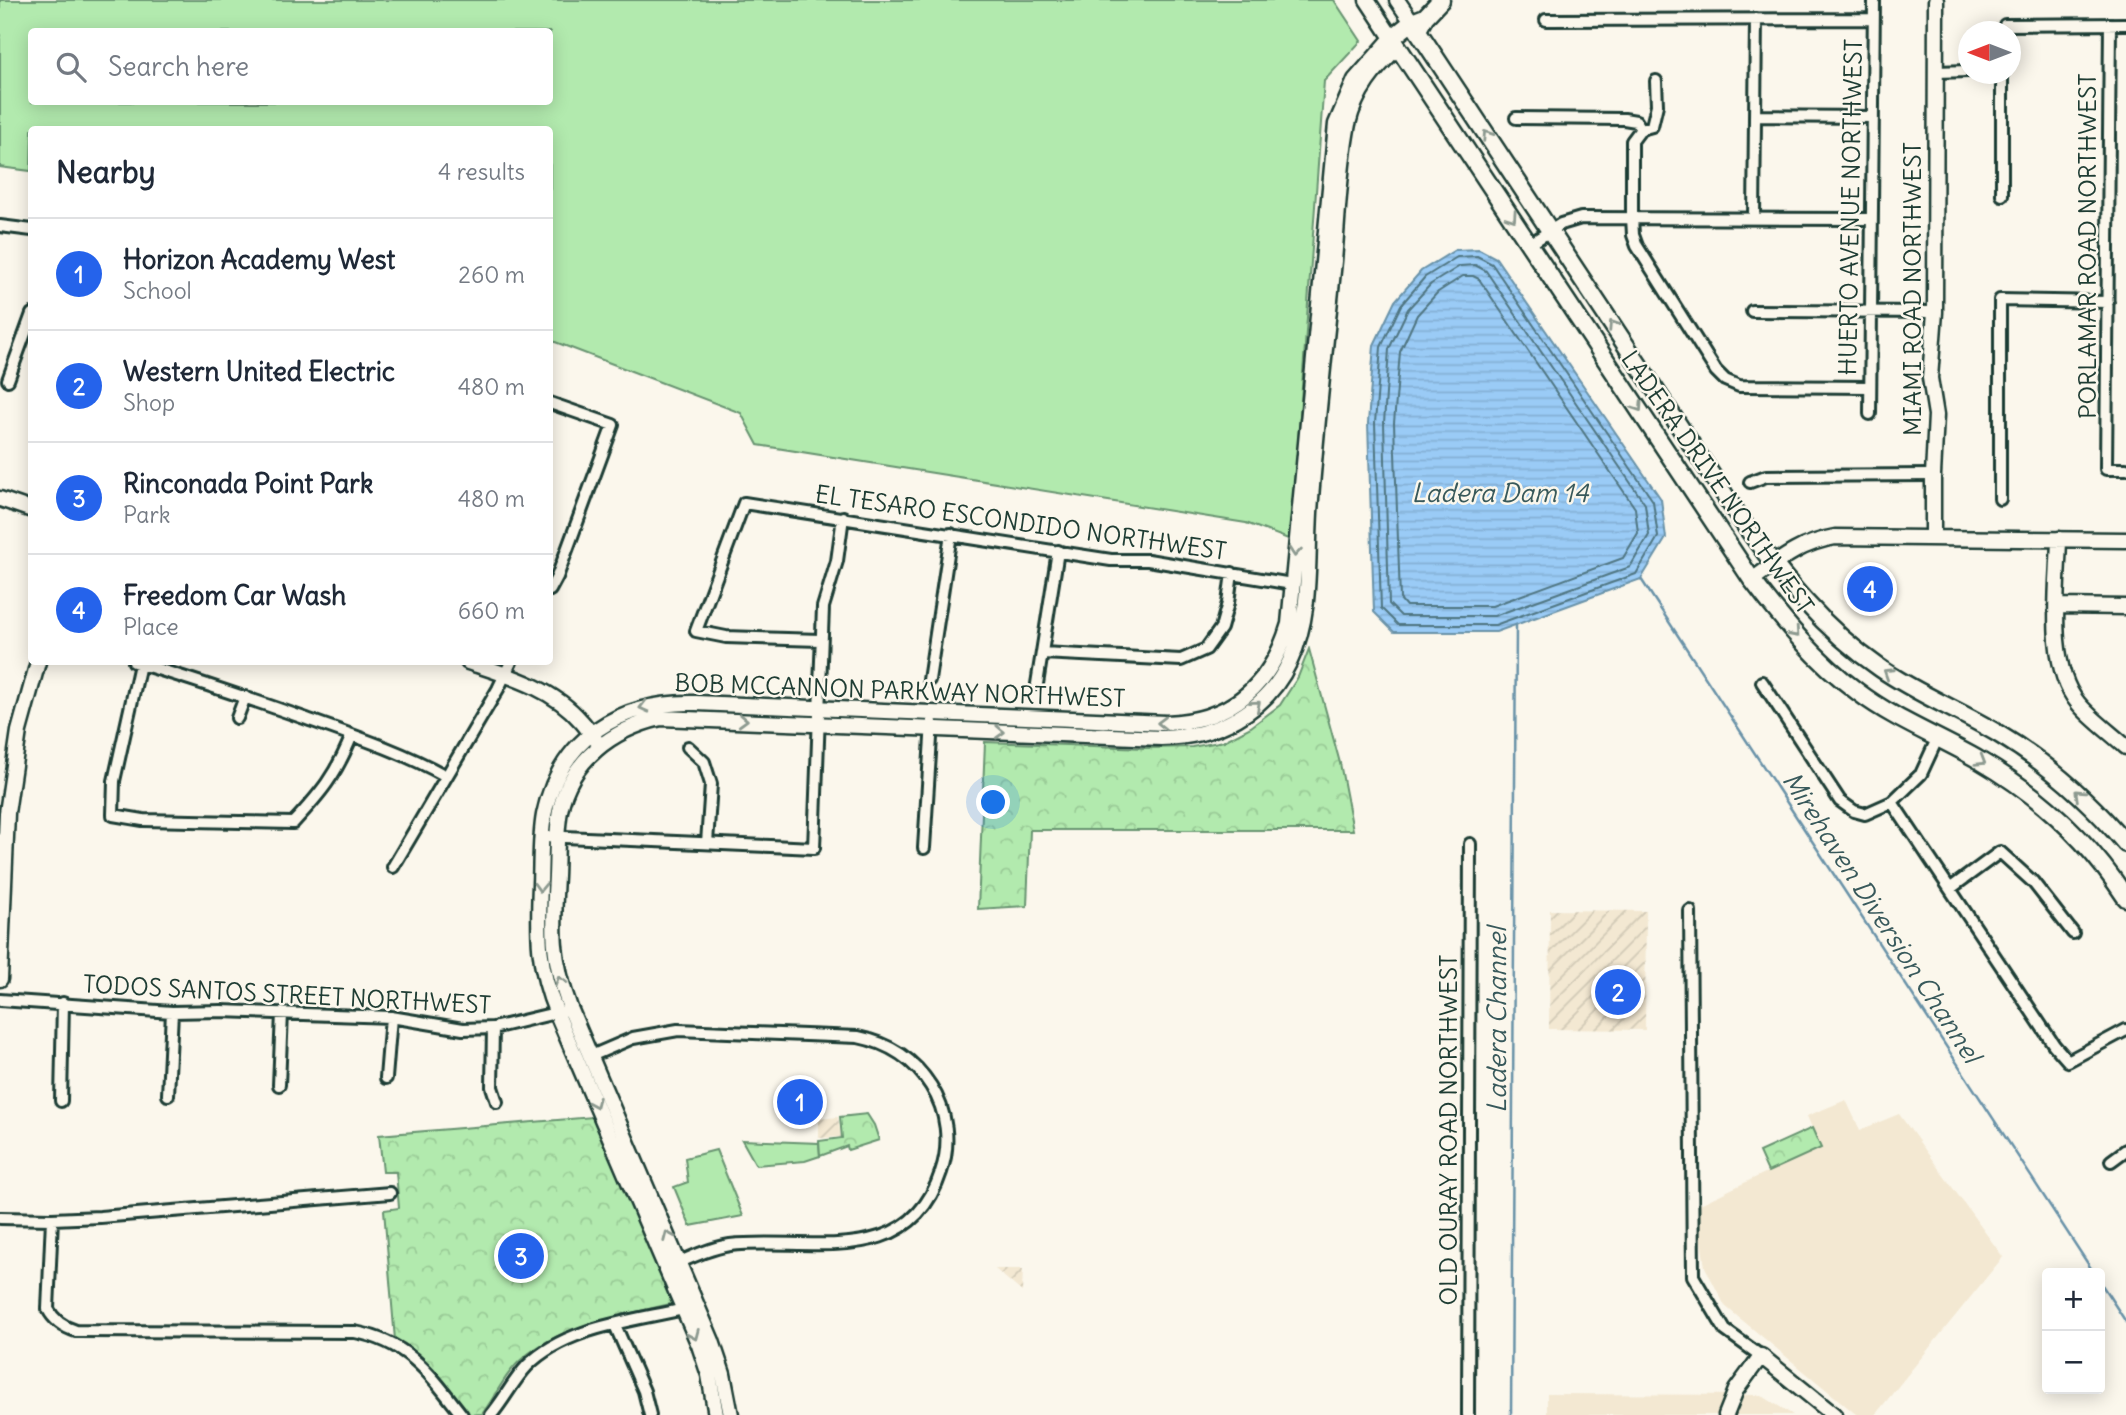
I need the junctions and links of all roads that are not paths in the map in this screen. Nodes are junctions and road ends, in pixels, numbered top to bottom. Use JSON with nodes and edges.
{"nodes":[{"id":1,"x":1367,"y":0,"type":"edge"},
{"id":2,"x":1397,"y":0,"type":"edge"},
{"id":3,"x":1441,"y":0,"type":"edge"},
{"id":4,"x":1874,"y":0,"type":"edge"},
{"id":5,"x":1936,"y":0,"type":"edge"},
{"id":6,"x":1756,"y":19,"type":"junction"},
{"id":7,"x":1873,"y":19,"type":"junction"},
{"id":8,"x":1546,"y":20,"type":"dead end"},
{"id":9,"x":1418,"y":23,"type":"junction"},
{"id":10,"x":2110,"y":24,"type":"junction"},
{"id":11,"x":2126,"y":24,"type":"edge"},
{"id":12,"x":2021,"y":27,"type":"edge"},
{"id":13,"x":1395,"y":43,"type":"junction"},
{"id":14,"x":1958,"y":71,"type":"edge"},
{"id":15,"x":1936,"y":72,"type":"junction"},
{"id":16,"x":1656,"y":81,"type":"dead end"},
{"id":17,"x":2003,"y":84,"type":"edge"},
{"id":18,"x":1755,"y":116,"type":"junction"},
{"id":19,"x":1873,"y":117,"type":"junction"},
{"id":20,"x":1516,"y":118,"type":"dead end"},
{"id":21,"x":1641,"y":129,"type":"junction"},
{"id":22,"x":2003,"y":195,"type":"dead end"},
{"id":23,"x":1632,"y":217,"type":"junction"},
{"id":24,"x":1754,"y":218,"type":"junction"},
{"id":25,"x":1871,"y":219,"type":"junction"},
{"id":26,"x":0,"y":226,"type":"edge"},
{"id":27,"x":28,"y":230,"type":"edge"},
{"id":28,"x":1550,"y":231,"type":"junction"},
{"id":29,"x":1530,"y":244,"type":"junction"},
{"id":30,"x":2108,"y":302,"type":"junction"},
{"id":31,"x":1752,"y":311,"type":"dead end"},
{"id":32,"x":1870,"y":312,"type":"junction"},
{"id":33,"x":1934,"y":312,"type":"junction"},
{"id":34,"x":28,"y":325,"type":"edge"},
{"id":35,"x":8,"y":380,"type":"dead end"},
{"id":36,"x":1870,"y":387,"type":"junction"},
{"id":37,"x":553,"y":404,"type":"edge"},
{"id":38,"x":1870,"y":414,"type":"dead end"},
{"id":39,"x":2126,"y":468,"type":"edge"},
{"id":40,"x":1933,"y":475,"type":"junction"},
{"id":41,"x":1750,"y":482,"type":"dead end"},
{"id":42,"x":0,"y":499,"type":"edge"},
{"id":43,"x":2000,"y":499,"type":"dead end"},
{"id":44,"x":28,"y":509,"type":"edge"},
{"id":45,"x":844,"y":517,"type":"junction"},
{"id":46,"x":951,"y":534,"type":"junction"},
{"id":47,"x":1933,"y":537,"type":"junction"},
{"id":48,"x":2059,"y":539,"type":"junction"},
{"id":49,"x":2126,"y":540,"type":"edge"},
{"id":50,"x":1058,"y":551,"type":"junction"},
{"id":51,"x":1773,"y":565,"type":"junction"},
{"id":52,"x":1232,"y":573,"type":"junction"},
{"id":53,"x":1752,"y":580,"type":"junction"},
{"id":54,"x":553,"y":584,"type":"edge"},
{"id":55,"x":1292,"y":584,"type":"junction"},
{"id":56,"x":2058,"y":607,"type":"junction"},
{"id":57,"x":2126,"y":607,"type":"edge"},
{"id":58,"x":820,"y":640,"type":"junction"},
{"id":59,"x":1042,"y":653,"type":"junction"},
{"id":60,"x":37,"y":665,"type":"edge"},
{"id":61,"x":136,"y":665,"type":"edge"},
{"id":62,"x":143,"y":665,"type":"edge"},
{"id":63,"x":488,"y":665,"type":"edge"},
{"id":64,"x":508,"y":668,"type":"edge"},
{"id":65,"x":929,"y":680,"type":"dead end"},
{"id":66,"x":1762,"y":681,"type":"dead end"},
{"id":67,"x":1037,"y":684,"type":"dead end"},
{"id":68,"x":244,"y":697,"type":"junction"},
{"id":69,"x":819,"y":708,"type":"junction"},
{"id":70,"x":932,"y":713,"type":"junction"},
{"id":71,"x":237,"y":718,"type":"dead end"},
{"id":72,"x":818,"y":723,"type":"junction"},
{"id":73,"x":932,"y":729,"type":"junction"},
{"id":74,"x":590,"y":733,"type":"junction"},
{"id":75,"x":352,"y":735,"type":"junction"},
{"id":76,"x":1938,"y":737,"type":"junction"},
{"id":77,"x":600,"y":745,"type":"junction"},
{"id":78,"x":688,"y":747,"type":"dead end"},
{"id":79,"x":2126,"y":747,"type":"edge"},
{"id":80,"x":446,"y":776,"type":"junction"},
{"id":81,"x":1892,"y":802,"type":"junction"},
{"id":82,"x":3,"y":813,"type":"edge"},
{"id":83,"x":542,"y":836,"type":"junction"},
{"id":84,"x":558,"y":837,"type":"junction"},
{"id":85,"x":707,"y":843,"type":"junction"},
{"id":86,"x":1470,"y":844,"type":"dead end"},
{"id":87,"x":2126,"y":844,"type":"edge"},
{"id":88,"x":924,"y":848,"type":"dead end"},
{"id":89,"x":393,"y":867,"type":"dead end"},
{"id":90,"x":1951,"y":888,"type":"junction"},
{"id":91,"x":2126,"y":898,"type":"edge"},
{"id":92,"x":1690,"y":911,"type":"dead end"},
{"id":93,"x":2073,"y":933,"type":"dead end"},
{"id":94,"x":0,"y":979,"type":"edge"},
{"id":95,"x":0,"y":1000,"type":"edge"},
{"id":96,"x":63,"y":1003,"type":"junction"},
{"id":97,"x":563,"y":1011,"type":"junction"},
{"id":98,"x":172,"y":1012,"type":"junction"},
{"id":99,"x":282,"y":1013,"type":"junction"},
{"id":100,"x":391,"y":1017,"type":"junction"},
{"id":101,"x":493,"y":1028,"type":"junction"},
{"id":102,"x":2126,"y":1030,"type":"edge"},
{"id":103,"x":591,"y":1056,"type":"junction"},
{"id":104,"x":577,"y":1062,"type":"junction"},
{"id":105,"x":386,"y":1078,"type":"dead end"},
{"id":106,"x":279,"y":1085,"type":"dead end"},
{"id":107,"x":168,"y":1095,"type":"dead end"},
{"id":108,"x":61,"y":1101,"type":"dead end"},
{"id":109,"x":497,"y":1102,"type":"dead end"},
{"id":110,"x":2126,"y":1150,"type":"edge"},
{"id":111,"x":2111,"y":1161,"type":"dead end"},
{"id":112,"x":390,"y":1193,"type":"dead end"},
{"id":113,"x":0,"y":1218,"type":"edge"},
{"id":114,"x":52,"y":1219,"type":"junction"},
{"id":115,"x":673,"y":1265,"type":"junction"},
{"id":116,"x":690,"y":1307,"type":"junction"},
{"id":117,"x":615,"y":1325,"type":"junction"},
{"id":118,"x":1761,"y":1356,"type":"junction"},
{"id":119,"x":462,"y":1415,"type":"edge"},
{"id":120,"x":491,"y":1415,"type":"edge"},
{"id":121,"x":650,"y":1415,"type":"edge"},
{"id":122,"x":716,"y":1415,"type":"edge"},
{"id":123,"x":731,"y":1415,"type":"edge"},
{"id":124,"x":1468,"y":1415,"type":"edge"},
{"id":125,"x":1726,"y":1415,"type":"edge"},
{"id":126,"x":1834,"y":1415,"type":"edge"}],
"edges":[{"from":1,"to":13,"type":"street","name":"LADERA DRIVE NORTHWEST"},
{"from":2,"to":9,"type":"street","name":"LADERA DRIVE NORTHWEST"},
{"from":3,"to":9,"type":"main road"},
{"from":4,"to":7,"type":"street","name":"HUERTO AVENUE NORTHWEST"},
{"from":5,"to":15,"type":"street","name":"MIAMI ROAD NORTHWEST"},
{"from":6,"to":7,"type":"street"},
{"from":6,"to":8,"type":"street"},
{"from":6,"to":18,"type":"street"},
{"from":7,"to":19,"type":"street","name":"HUERTO AVENUE NORTHWEST"},
{"from":9,"to":13,"type":"main road"},
{"from":28,"to":9,"type":"main road","name":"LADERA DRIVE NORTHWEST","one_way":true},
{"from":10,"to":11,"type":"street"},
{"from":10,"to":12,"type":"street"},
{"from":10,"to":30,"type":"street","name":"PORLAMAR ROAD NORTHWEST"},
{"from":13,"to":29,"type":"main road","name":"LADERA DRIVE NORTHWEST","one_way":true},
{"from":13,"to":55,"type":"street","name":"BOB MCCANNON PARKWAY NORTHWEST","one_way":true},
{"from":73,"to":13,"type":"street","name":"BOB MCCANNON PARKWAY NORTHWEST","one_way":true},
{"from":14,"to":15,"type":"street"},
{"from":15,"to":33,"type":"street","name":"MIAMI ROAD NORTHWEST"},
{"from":16,"to":21,"type":"street"},
{"from":17,"to":22,"type":"street"},
{"from":18,"to":19,"type":"street"},
{"from":18,"to":24,"type":"street"},
{"from":19,"to":25,"type":"street","name":"HUERTO AVENUE NORTHWEST"},
{"from":20,"to":21,"type":"street"},
{"from":21,"to":23,"type":"street"},
{"from":23,"to":24,"type":"street"},
{"from":23,"to":28,"type":"street"},
{"from":23,"to":36,"type":"street"},
{"from":24,"to":25,"type":"street"},
{"from":25,"to":32,"type":"street","name":"HUERTO AVENUE NORTHWEST"},
{"from":26,"to":27,"type":"street"},
{"from":28,"to":29,"type":"street"},
{"from":51,"to":28,"type":"main road","name":"LADERA DRIVE NORTHWEST","one_way":true},
{"from":29,"to":53,"type":"main road","name":"LADERA DRIVE NORTHWEST","one_way":true},
{"from":30,"to":39,"type":"street","name":"PORLAMAR ROAD NORTHWEST"},
{"from":30,"to":43,"type":"street"},
{"from":31,"to":32,"type":"street"},
{"from":32,"to":33,"type":"street"},
{"from":32,"to":36,"type":"street","name":"HUERTO AVENUE NORTHWEST"},
{"from":33,"to":40,"type":"street","name":"MIAMI ROAD NORTHWEST"},
{"from":34,"to":35,"type":"street"},
{"from":36,"to":38,"type":"street","name":"HUERTO AVENUE NORTHWEST"},
{"from":37,"to":54,"type":"street"},
{"from":40,"to":41,"type":"street"},
{"from":40,"to":47,"type":"street","name":"MIAMI ROAD NORTHWEST"},
{"from":42,"to":44,"type":"street"},
{"from":45,"to":46,"type":"street","name":"EL TESARO ESCONDIDO NORTHWEST"},
{"from":45,"to":58,"type":"street"},
{"from":45,"to":58,"type":"street","name":"EL TESARO ESCONDIDO NORTHWEST"},
{"from":46,"to":50,"type":"street","name":"EL TESARO ESCONDIDO NORTHWEST"},
{"from":46,"to":65,"type":"street"},
{"from":47,"to":48,"type":"street"},
{"from":47,"to":51,"type":"street"},
{"from":48,"to":49,"type":"street"},
{"from":48,"to":56,"type":"street"},
{"from":50,"to":52,"type":"street","name":"EL TESARO ESCONDIDO NORTHWEST"},
{"from":50,"to":59,"type":"street"},
{"from":51,"to":53,"type":"street"},
{"from":87,"to":51,"type":"main road","name":"LADERA DRIVE NORTHWEST","one_way":true},
{"from":52,"to":55,"type":"street","name":"EL TESARO ESCONDIDO NORTHWEST"},
{"from":52,"to":59,"type":"street"},
{"from":53,"to":76,"type":"main road","name":"LADERA DRIVE NORTHWEST","one_way":true},
{"from":55,"to":70,"type":"street","name":"BOB MCCANNON PARKWAY NORTHWEST","one_way":true},
{"from":56,"to":57,"type":"street"},
{"from":56,"to":79,"type":"street"},
{"from":58,"to":69,"type":"street"},
{"from":59,"to":67,"type":"street"},
{"from":60,"to":82,"type":"street"},
{"from":61,"to":75,"type":"street"},
{"from":62,"to":68,"type":"street"},
{"from":63,"to":64,"type":"street"},
{"from":64,"to":74,"type":"street"},
{"from":64,"to":80,"type":"street"},
{"from":66,"to":81,"type":"street"},
{"from":68,"to":71,"type":"street"},
{"from":68,"to":75,"type":"street"},
{"from":69,"to":70,"type":"street","name":"BOB MCCANNON PARKWAY NORTHWEST"},
{"from":69,"to":72,"type":"street"},
{"from":69,"to":74,"type":"street","name":"BOB MCCANNON PARKWAY NORTHWEST","one_way":true},
{"from":70,"to":73,"type":"street"},
{"from":72,"to":73,"type":"street","name":"BOB MCCANNON PARKWAY NORTHWEST"},
{"from":77,"to":72,"type":"street","name":"BOB MCCANNON PARKWAY NORTHWEST","one_way":true},
{"from":72,"to":85,"type":"street"},
{"from":73,"to":88,"type":"street"},
{"from":74,"to":77,"type":"street"},
{"from":74,"to":83,"type":"street","name":"BOB MCCANNON PARKWAY NORTHWEST"},
{"from":75,"to":80,"type":"street"},
{"from":76,"to":81,"type":"street"},
{"from":76,"to":91,"type":"main road","name":"LADERA DRIVE NORTHWEST","one_way":true},
{"from":77,"to":84,"type":"street","name":"BOB MCCANNON PARKWAY NORTHWEST"},
{"from":78,"to":85,"type":"street"},
{"from":80,"to":89,"type":"street"},
{"from":81,"to":90,"type":"street"},
{"from":82,"to":94,"type":"street"},
{"from":83,"to":84,"type":"street"},
{"from":83,"to":97,"type":"street","name":"BOB MCCANNON PARKWAY NORTHWEST","one_way":true},
{"from":84,"to":85,"type":"street"},
{"from":97,"to":84,"type":"street","name":"BOB MCCANNON PARKWAY NORTHWEST","one_way":true},
{"from":86,"to":124,"type":"street","name":"OLD OURAY ROAD NORTHWEST"},
{"from":90,"to":93,"type":"street"},
{"from":90,"to":102,"type":"street"},
{"from":92,"to":118,"type":"street"},
{"from":95,"to":96,"type":"street","name":"TODOS SANTOS STREET NORTHWEST"},
{"from":96,"to":98,"type":"street","name":"TODOS SANTOS STREET NORTHWEST"},
{"from":96,"to":108,"type":"street"},
{"from":97,"to":101,"type":"street","name":"TODOS SANTOS STREET NORTHWEST"},
{"from":97,"to":103,"type":"street","name":"BOB MCCANNON PARKWAY NORTHWEST"},
{"from":97,"to":104,"type":"street","name":"BOB MCCANNON PARKWAY NORTHWEST"},
{"from":98,"to":99,"type":"street","name":"TODOS SANTOS STREET NORTHWEST"},
{"from":98,"to":107,"type":"street"},
{"from":99,"to":100,"type":"street","name":"TODOS SANTOS STREET NORTHWEST"},
{"from":99,"to":106,"type":"street"},
{"from":100,"to":101,"type":"street","name":"TODOS SANTOS STREET NORTHWEST"},
{"from":100,"to":105,"type":"street"},
{"from":101,"to":109,"type":"street"},
{"from":103,"to":104,"type":"street"},
{"from":115,"to":103,"type":"street","name":"BOB MCCANNON PARKWAY NORTHWEST","one_way":true},
{"from":103,"to":115,"type":"street"},
{"from":104,"to":115,"type":"street","name":"BOB MCCANNON PARKWAY NORTHWEST","one_way":true},
{"from":110,"to":111,"type":"street"},
{"from":112,"to":114,"type":"street"},
{"from":113,"to":114,"type":"street"},
{"from":114,"to":119,"type":"street"},
{"from":115,"to":116,"type":"street","name":"BOB MCCANNON PARKWAY NORTHWEST"},
{"from":116,"to":117,"type":"street"},
{"from":116,"to":122,"type":"street","name":"BOB MCCANNON PARKWAY NORTHWEST","one_way":true},
{"from":116,"to":123,"type":"street","name":"BOB MCCANNON PARKWAY NORTHWEST"},
{"from":117,"to":120,"type":"street"},
{"from":117,"to":121,"type":"street"},
{"from":118,"to":125,"type":"street"},
{"from":118,"to":126,"type":"street"}]}
